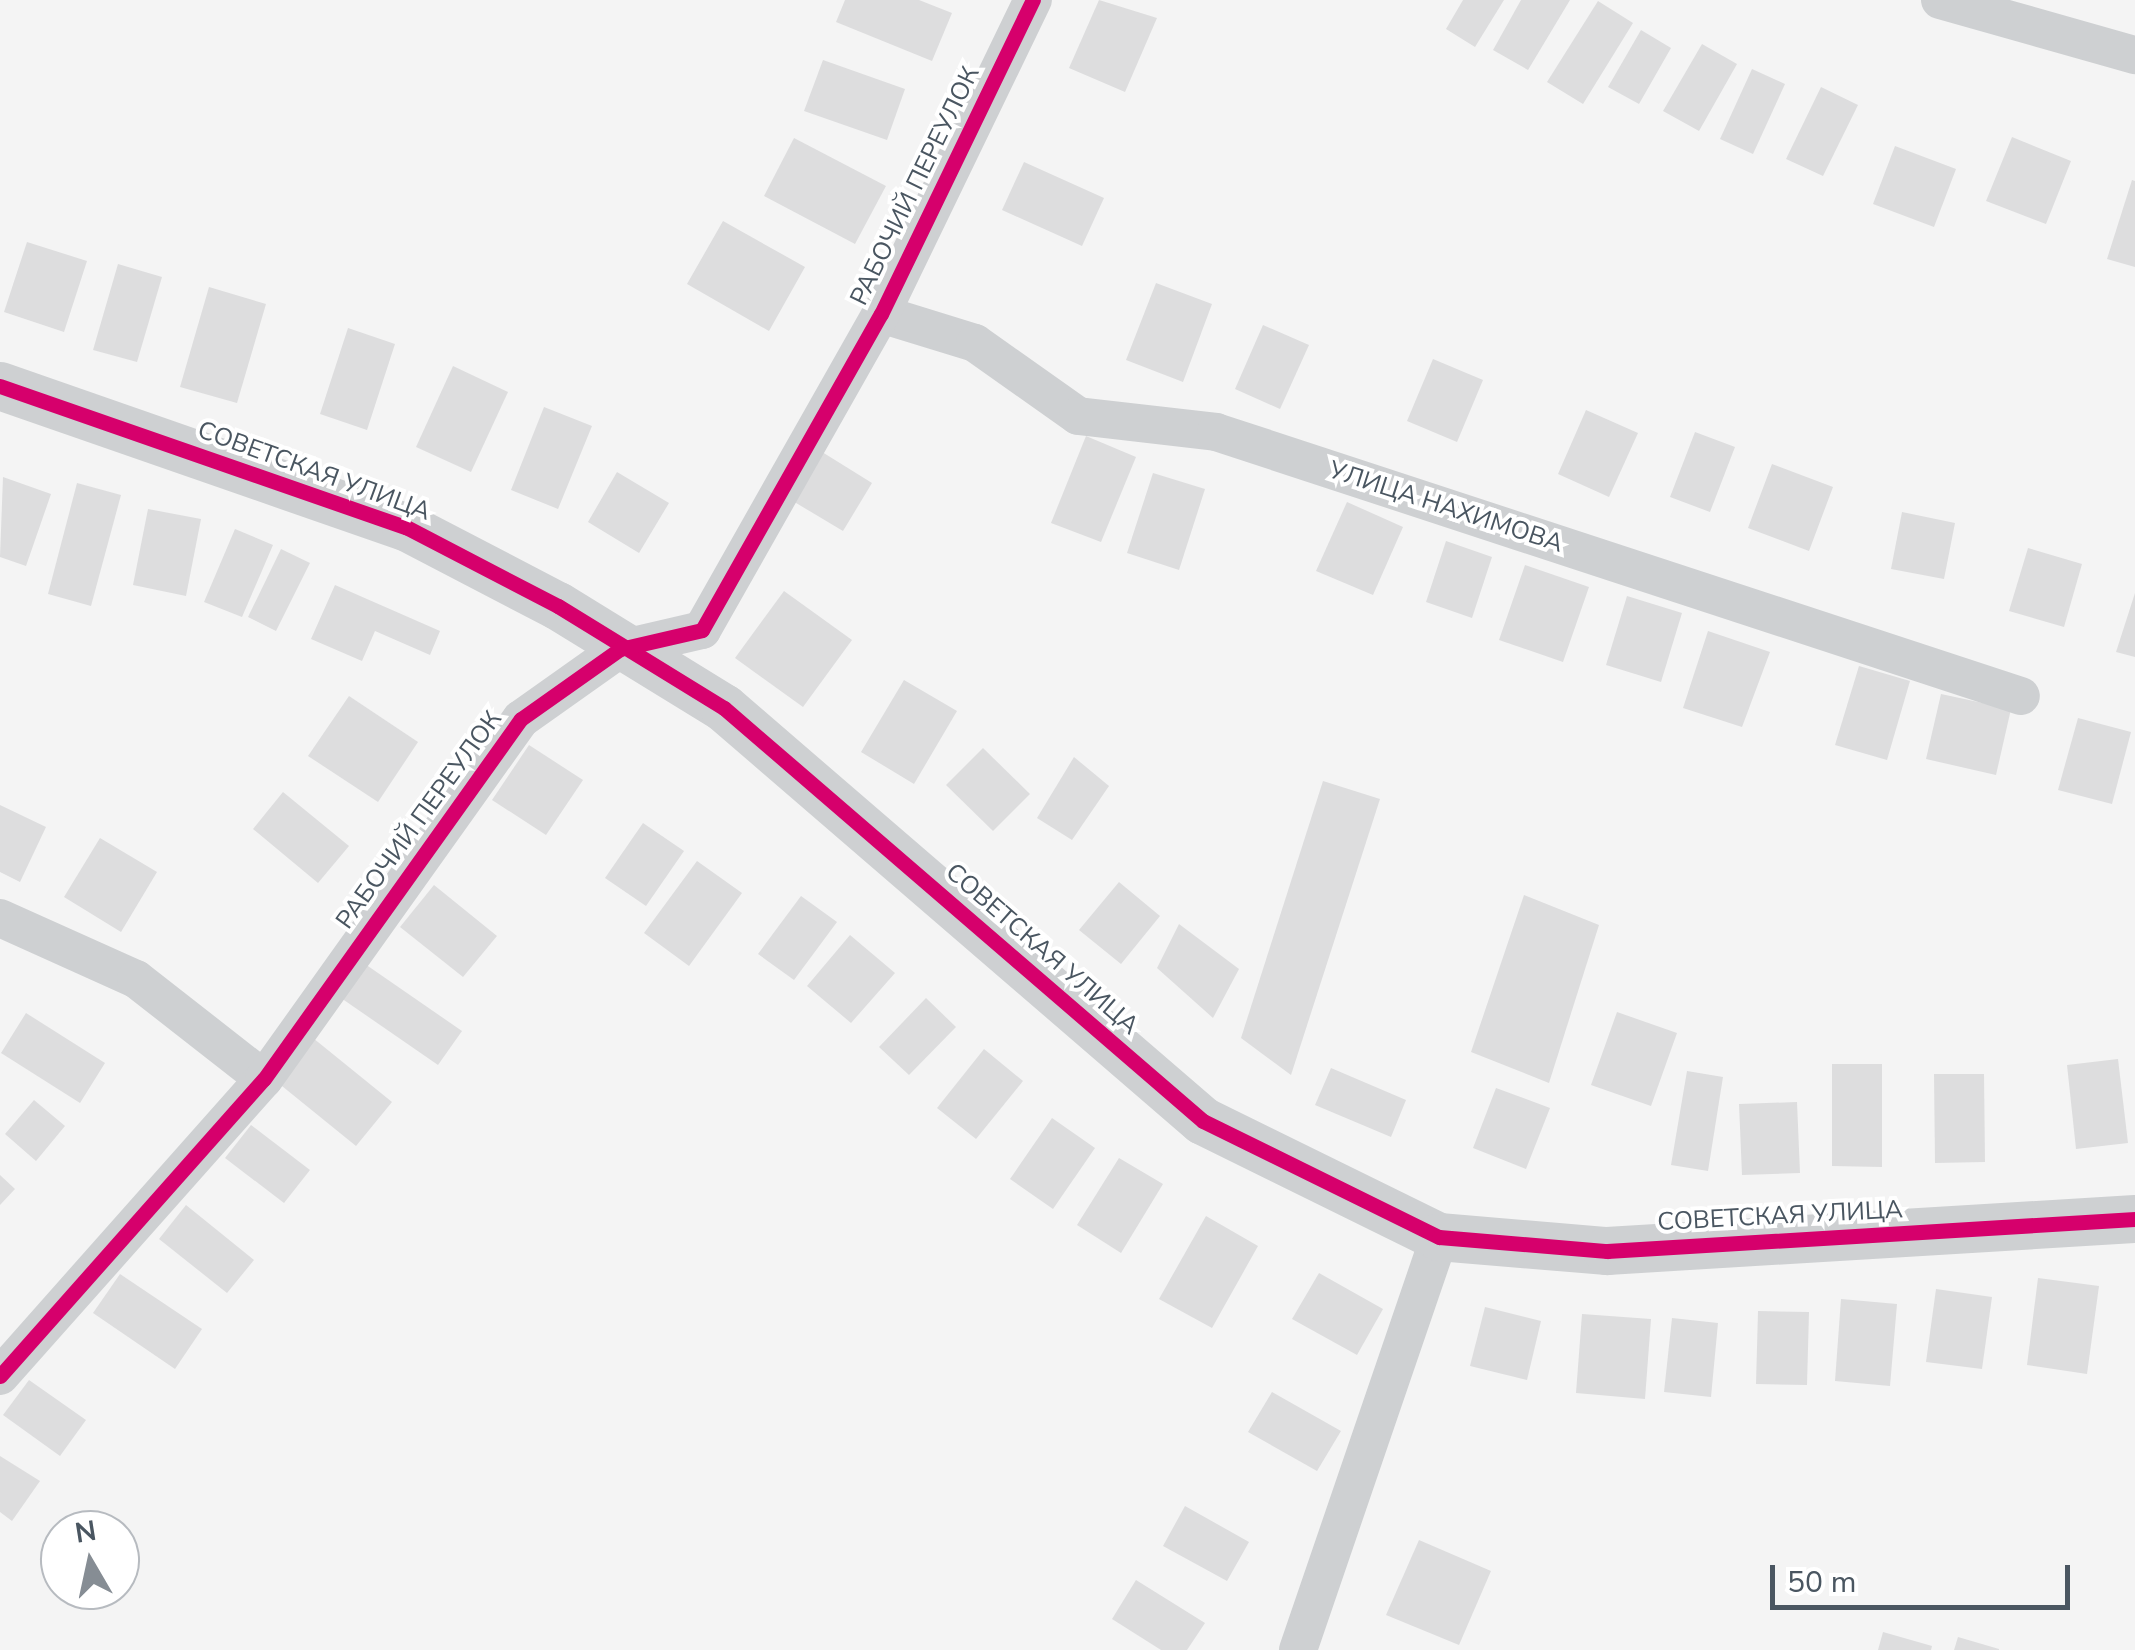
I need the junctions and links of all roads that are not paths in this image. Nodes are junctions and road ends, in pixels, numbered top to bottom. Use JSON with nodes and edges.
{"nodes":[{"id":1,"x":1033,"y":0,"type":"edge"},
{"id":2,"x":1940,"y":0,"type":"edge"},
{"id":3,"x":2135,"y":55,"type":"edge"},
{"id":4,"x":881,"y":314,"type":"junction"},
{"id":5,"x":0,"y":386,"type":"edge"},
{"id":6,"x":620,"y":649,"type":"junction"},
{"id":7,"x":2021,"y":696,"type":"dead end"},
{"id":8,"x":0,"y":918,"type":"edge"},
{"id":9,"x":264,"y":1079,"type":"junction"},
{"id":10,"x":2135,"y":1220,"type":"edge"},
{"id":11,"x":1439,"y":1237,"type":"junction"},
{"id":12,"x":0,"y":1376,"type":"edge"},
{"id":13,"x":1298,"y":1650,"type":"edge"}],
"edges":[{"from":1,"to":4,"type":"street","name":"РАБОЧИЙ ПЕРЕУЛОК"},
{"from":2,"to":3,"type":"street"},
{"from":4,"to":6,"type":"street","name":"РАБОЧИЙ ПЕРЕУЛОК"},
{"from":4,"to":7,"type":"street","name":"УЛИЦА НАХИМОВА"},
{"from":5,"to":6,"type":"street","name":"СОВЕТСКАЯ УЛИЦА"},
{"from":6,"to":9,"type":"street","name":"РАБОЧИЙ ПЕРЕУЛОК"},
{"from":6,"to":11,"type":"street","name":"СОВЕТСКАЯ УЛИЦА"},
{"from":8,"to":9,"type":"street"},
{"from":9,"to":12,"type":"street","name":"РАБОЧИЙ ПЕРЕУЛОК"},
{"from":10,"to":11,"type":"street","name":"СОВЕТСКАЯ УЛИЦА"},
{"from":11,"to":13,"type":"street"}]}
